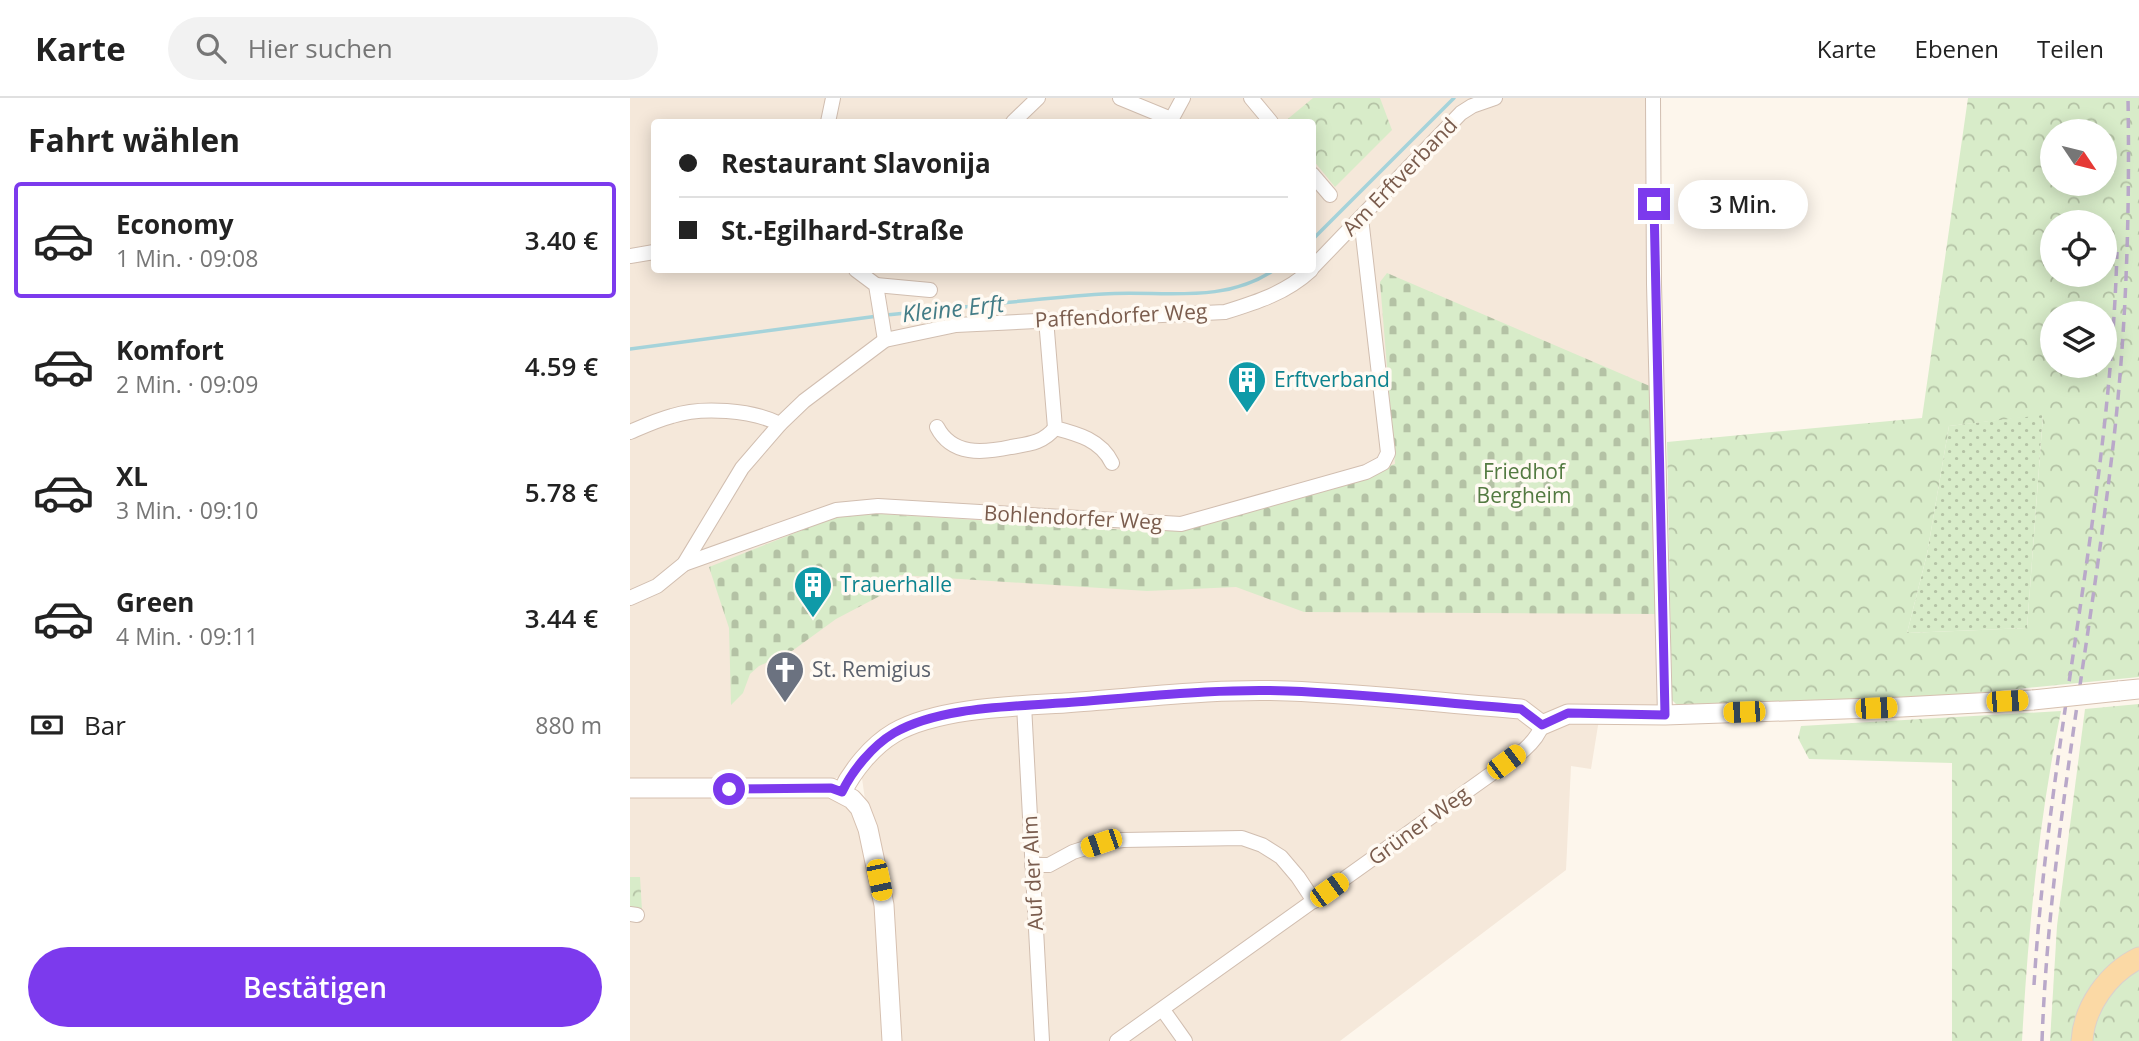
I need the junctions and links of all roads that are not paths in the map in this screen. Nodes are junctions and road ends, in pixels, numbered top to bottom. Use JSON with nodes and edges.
{"nodes":[{"id":1,"x":833,"y":98,"type":"edge"},
{"id":2,"x":1038,"y":98,"type":"edge"},
{"id":3,"x":1120,"y":98,"type":"edge"},
{"id":4,"x":1183,"y":98,"type":"edge"},
{"id":5,"x":1251,"y":98,"type":"edge"},
{"id":6,"x":1495,"y":98,"type":"edge"},
{"id":7,"x":1653,"y":98,"type":"edge"},
{"id":8,"x":829,"y":119,"type":"edge"},
{"id":9,"x":1016,"y":119,"type":"edge"},
{"id":10,"x":1167,"y":119,"type":"edge"},
{"id":11,"x":1172,"y":119,"type":"edge"},
{"id":12,"x":1268,"y":119,"type":"edge"},
{"id":13,"x":1316,"y":179,"type":"edge"},
{"id":14,"x":1330,"y":195,"type":"dead end"},
{"id":15,"x":1361,"y":218,"type":"junction"},
{"id":16,"x":651,"y":252,"type":"edge"},
{"id":17,"x":630,"y":256,"type":"edge"},
{"id":18,"x":1316,"y":265,"type":"edge"},
{"id":19,"x":859,"y":273,"type":"edge"},
{"id":20,"x":1307,"y":273,"type":"edge"},
{"id":21,"x":930,"y":290,"type":"dead end"},
{"id":22,"x":877,"y":292,"type":"junction"},
{"id":23,"x":1225,"y":312,"type":"joint"},
{"id":24,"x":1046,"y":319,"type":"junction"},
{"id":25,"x":884,"y":334,"type":"junction"},
{"id":26,"x":780,"y":424,"type":"junction"},
{"id":27,"x":937,"y":427,"type":"dead end"},
{"id":28,"x":1055,"y":428,"type":"junction"},
{"id":29,"x":630,"y":432,"type":"edge"},
{"id":30,"x":1112,"y":463,"type":"dead end"},
{"id":31,"x":684,"y":564,"type":"junction"},
{"id":32,"x":630,"y":598,"type":"edge"},
{"id":33,"x":2139,"y":689,"type":"edge"},
{"id":34,"x":1024,"y":705,"type":"junction"},
{"id":35,"x":1665,"y":715,"type":"junction"},
{"id":36,"x":1542,"y":725,"type":"junction"},
{"id":37,"x":630,"y":788,"type":"edge"},
{"id":38,"x":842,"y":792,"type":"junction"},
{"id":39,"x":1032,"y":865,"type":"junction"},
{"id":40,"x":1314,"y":901,"type":"junction"},
{"id":41,"x":2139,"y":958,"type":"edge"},
{"id":42,"x":1163,"y":1010,"type":"junction"},
{"id":43,"x":892,"y":1041,"type":"edge"},
{"id":44,"x":1042,"y":1041,"type":"edge"},
{"id":45,"x":1117,"y":1041,"type":"edge"},
{"id":46,"x":1185,"y":1041,"type":"edge"},
{"id":47,"x":2082,"y":1041,"type":"edge"}],
"edges":[{"from":1,"to":8,"type":"street"},
{"from":2,"to":9,"type":"street"},
{"from":3,"to":10,"type":"street"},
{"from":4,"to":11,"type":"street"},
{"from":5,"to":12,"type":"street"},
{"from":6,"to":15,"type":"street","name":"Am Erftverband"},
{"from":7,"to":35,"type":"street"},
{"from":13,"to":14,"type":"street"},
{"from":15,"to":18,"type":"street","name":"Am Erftverband"},
{"from":15,"to":31,"type":"street","name":"Bohlendorfer Weg"},
{"from":16,"to":17,"type":"street"},
{"from":19,"to":22,"type":"street"},
{"from":20,"to":23,"type":"street","name":"Am Erftverband"},
{"from":21,"to":22,"type":"street"},
{"from":22,"to":25,"type":"street"},
{"from":23,"to":24,"type":"street","name":"Paffendorfer Weg"},
{"from":24,"to":25,"type":"street","name":"Paffendorfer Weg"},
{"from":24,"to":28,"type":"street"},
{"from":25,"to":26,"type":"street","name":"Paffendorfer Weg"},
{"from":26,"to":29,"type":"street"},
{"from":26,"to":31,"type":"street","name":"Paffendorfer Weg"},
{"from":27,"to":28,"type":"street"},
{"from":28,"to":30,"type":"street"},
{"from":31,"to":32,"type":"street","name":"Paffendorfer Weg"},
{"from":33,"to":35,"type":"street","bridge":true},
{"from":34,"to":36,"type":"street"},
{"from":34,"to":38,"type":"street"},
{"from":34,"to":39,"type":"street","name":"Auf der Alm"},
{"from":35,"to":36,"type":"street"},
{"from":36,"to":40,"type":"street","name":"Grüner Weg"},
{"from":37,"to":38,"type":"street"},
{"from":38,"to":43,"type":"street"},
{"from":39,"to":40,"type":"street"},
{"from":39,"to":44,"type":"street","name":"Auf der Alm"},
{"from":40,"to":42,"type":"street","name":"Grüner Weg"},
{"from":41,"to":47,"type":"main road"},
{"from":42,"to":45,"type":"street","name":"Grüner Weg"},
{"from":42,"to":46,"type":"street"}]}
